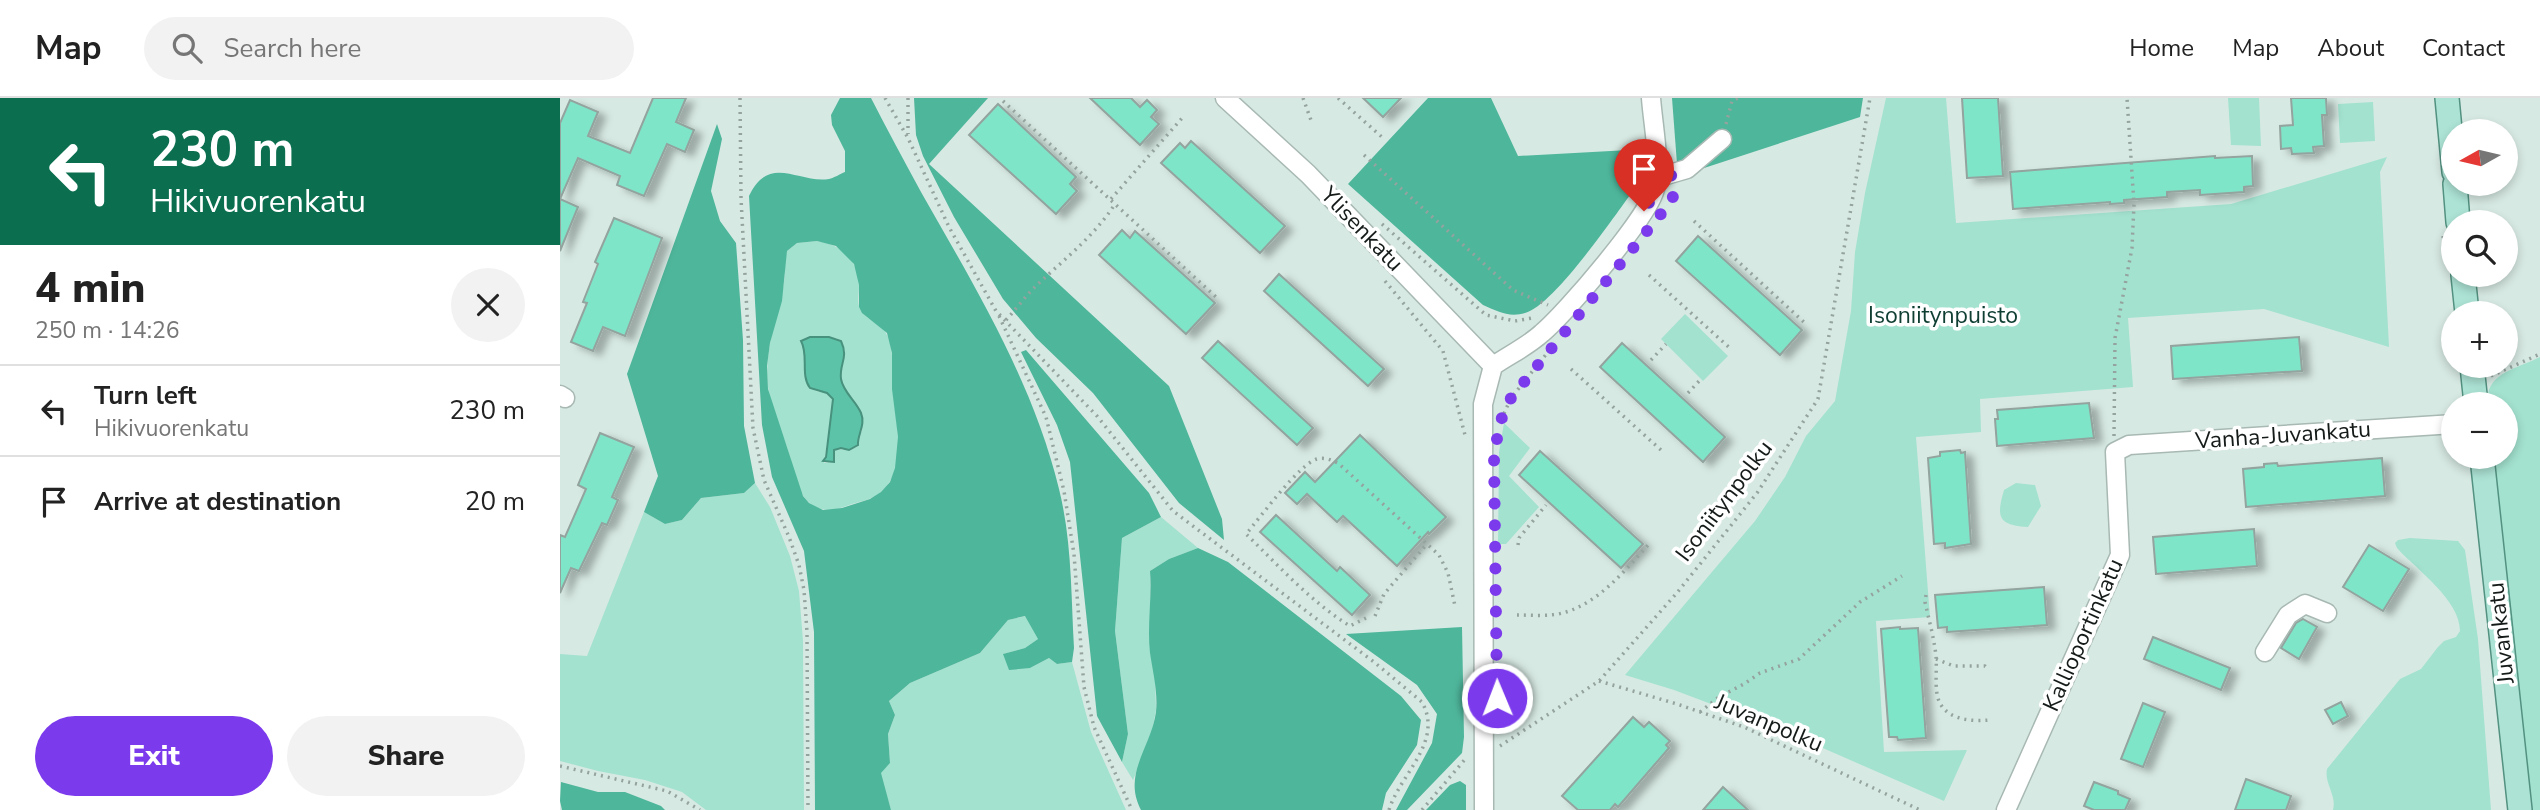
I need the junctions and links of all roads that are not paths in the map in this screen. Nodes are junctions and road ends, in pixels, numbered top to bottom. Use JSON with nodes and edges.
{"nodes":[{"id":1,"x":1226,"y":98,"type":"edge"},
{"id":2,"x":1651,"y":98,"type":"edge"},
{"id":3,"x":2447,"y":98,"type":"edge"},
{"id":4,"x":2449,"y":119,"type":"edge"},
{"id":5,"x":1723,"y":139,"type":"road end"},
{"id":6,"x":1656,"y":178,"type":"junction"},
{"id":7,"x":1493,"y":366,"type":"junction"},
{"id":8,"x":2441,"y":425,"type":"edge"},
{"id":9,"x":2115,"y":452,"type":"joint"},
{"id":10,"x":2483,"y":469,"type":"edge"},
{"id":11,"x":2327,"y":613,"type":"dead end"},
{"id":12,"x":2265,"y":652,"type":"dead end"},
{"id":13,"x":1484,"y":810,"type":"edge"},
{"id":14,"x":2006,"y":810,"type":"edge"},
{"id":15,"x":2520,"y":810,"type":"edge"}],
"edges":[{"from":1,"to":7,"type":"street","name":"Ylisenkatu"},
{"from":2,"to":6,"type":"street"},
{"from":3,"to":4,"type":"main road"},
{"from":5,"to":6,"type":"street"},
{"from":6,"to":7,"type":"street"},
{"from":7,"to":13,"type":"street"},
{"from":8,"to":9,"type":"street","name":"Vanha-Juvankatu"},
{"from":9,"to":14,"type":"street","name":"Kallioportinkatu"},
{"from":10,"to":15,"type":"main road","name":"Juvankatu"},
{"from":11,"to":12,"type":"street"}]}
